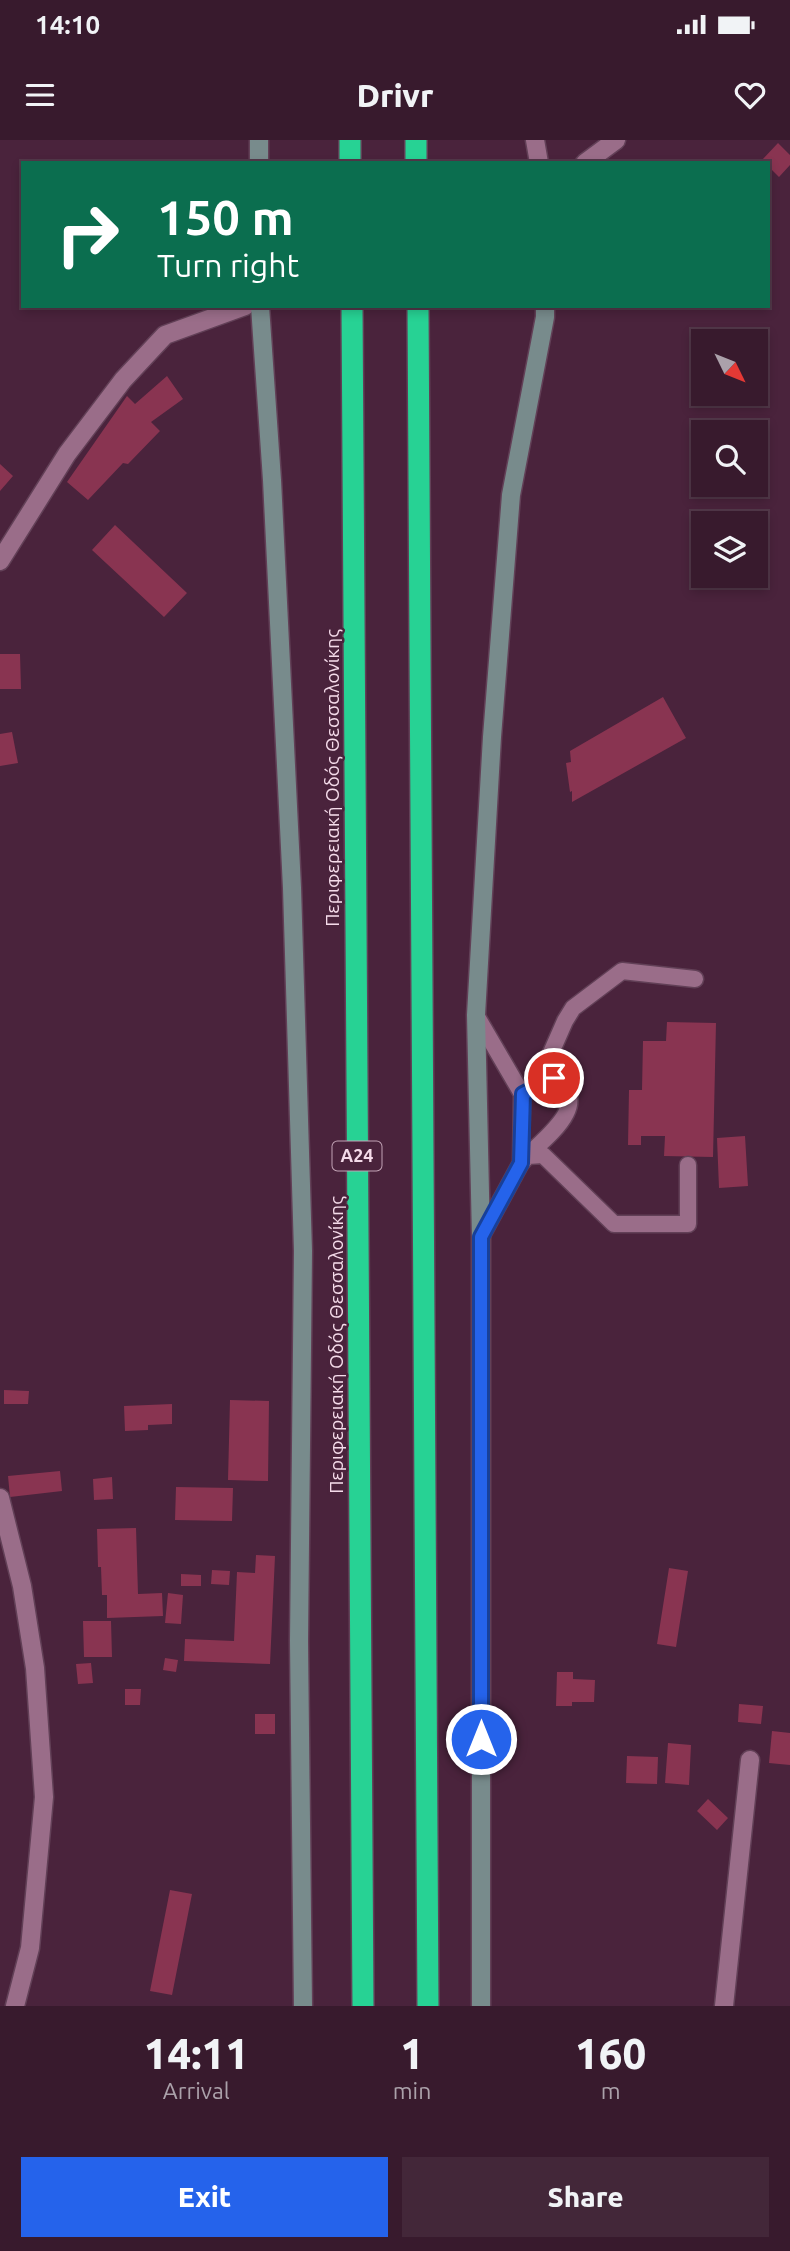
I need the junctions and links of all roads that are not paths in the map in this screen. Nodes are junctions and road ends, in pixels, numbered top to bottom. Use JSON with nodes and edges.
{"nodes":[{"id":1,"x":259,"y":140,"type":"edge"},
{"id":2,"x":350,"y":140,"type":"edge"},
{"id":3,"x":416,"y":140,"type":"edge"},
{"id":4,"x":535,"y":140,"type":"edge"},
{"id":5,"x":616,"y":140,"type":"edge"},
{"id":6,"x":259,"y":161,"type":"edge"},
{"id":7,"x":350,"y":161,"type":"edge"},
{"id":8,"x":416,"y":161,"type":"edge"},
{"id":9,"x":539,"y":161,"type":"edge"},
{"id":10,"x":588,"y":161,"type":"edge"},
{"id":11,"x":239,"y":308,"type":"edge"},
{"id":12,"x":260,"y":308,"type":"edge"},
{"id":13,"x":352,"y":308,"type":"edge"},
{"id":14,"x":418,"y":308,"type":"edge"},
{"id":15,"x":545,"y":308,"type":"edge"},
{"id":16,"x":0,"y":561,"type":"edge"},
{"id":17,"x":695,"y":979,"type":"dead end"},
{"id":18,"x":476,"y":1015,"type":"junction"},
{"id":19,"x":529,"y":1091,"type":"junction"},
{"id":20,"x":521,"y":1163,"type":"junction"},
{"id":21,"x":688,"y":1165,"type":"dead end"},
{"id":22,"x":481,"y":1237,"type":"junction"},
{"id":23,"x":0,"y":1498,"type":"edge"},
{"id":24,"x":750,"y":1760,"type":"dead end"},
{"id":25,"x":15,"y":2006,"type":"edge"},
{"id":26,"x":303,"y":2006,"type":"edge"},
{"id":27,"x":363,"y":2006,"type":"edge"},
{"id":28,"x":428,"y":2006,"type":"edge"},
{"id":29,"x":481,"y":2006,"type":"edge"},
{"id":30,"x":724,"y":2006,"type":"edge"}],
"edges":[{"from":1,"to":6,"type":"street"},
{"from":2,"to":7,"type":"highway"},
{"from":3,"to":8,"type":"highway"},
{"from":4,"to":9,"type":"street"},
{"from":5,"to":10,"type":"street"},
{"from":11,"to":16,"type":"street"},
{"from":12,"to":26,"type":"street"},
{"from":13,"to":27,"type":"highway","name":"Περιφερειακή Οδός Θεσσαλονίκης","number":"Α24"},
{"from":14,"to":28,"type":"highway"},
{"from":15,"to":18,"type":"street"},
{"from":17,"to":19,"type":"lane"},
{"from":18,"to":19,"type":"lane"},
{"from":18,"to":22,"type":"street"},
{"from":19,"to":20,"type":"lane"},
{"from":19,"to":20,"type":"lane"},
{"from":20,"to":21,"type":"lane"},
{"from":20,"to":22,"type":"lane"},
{"from":22,"to":29,"type":"street"},
{"from":23,"to":25,"type":"street"},
{"from":24,"to":30,"type":"street"}]}
